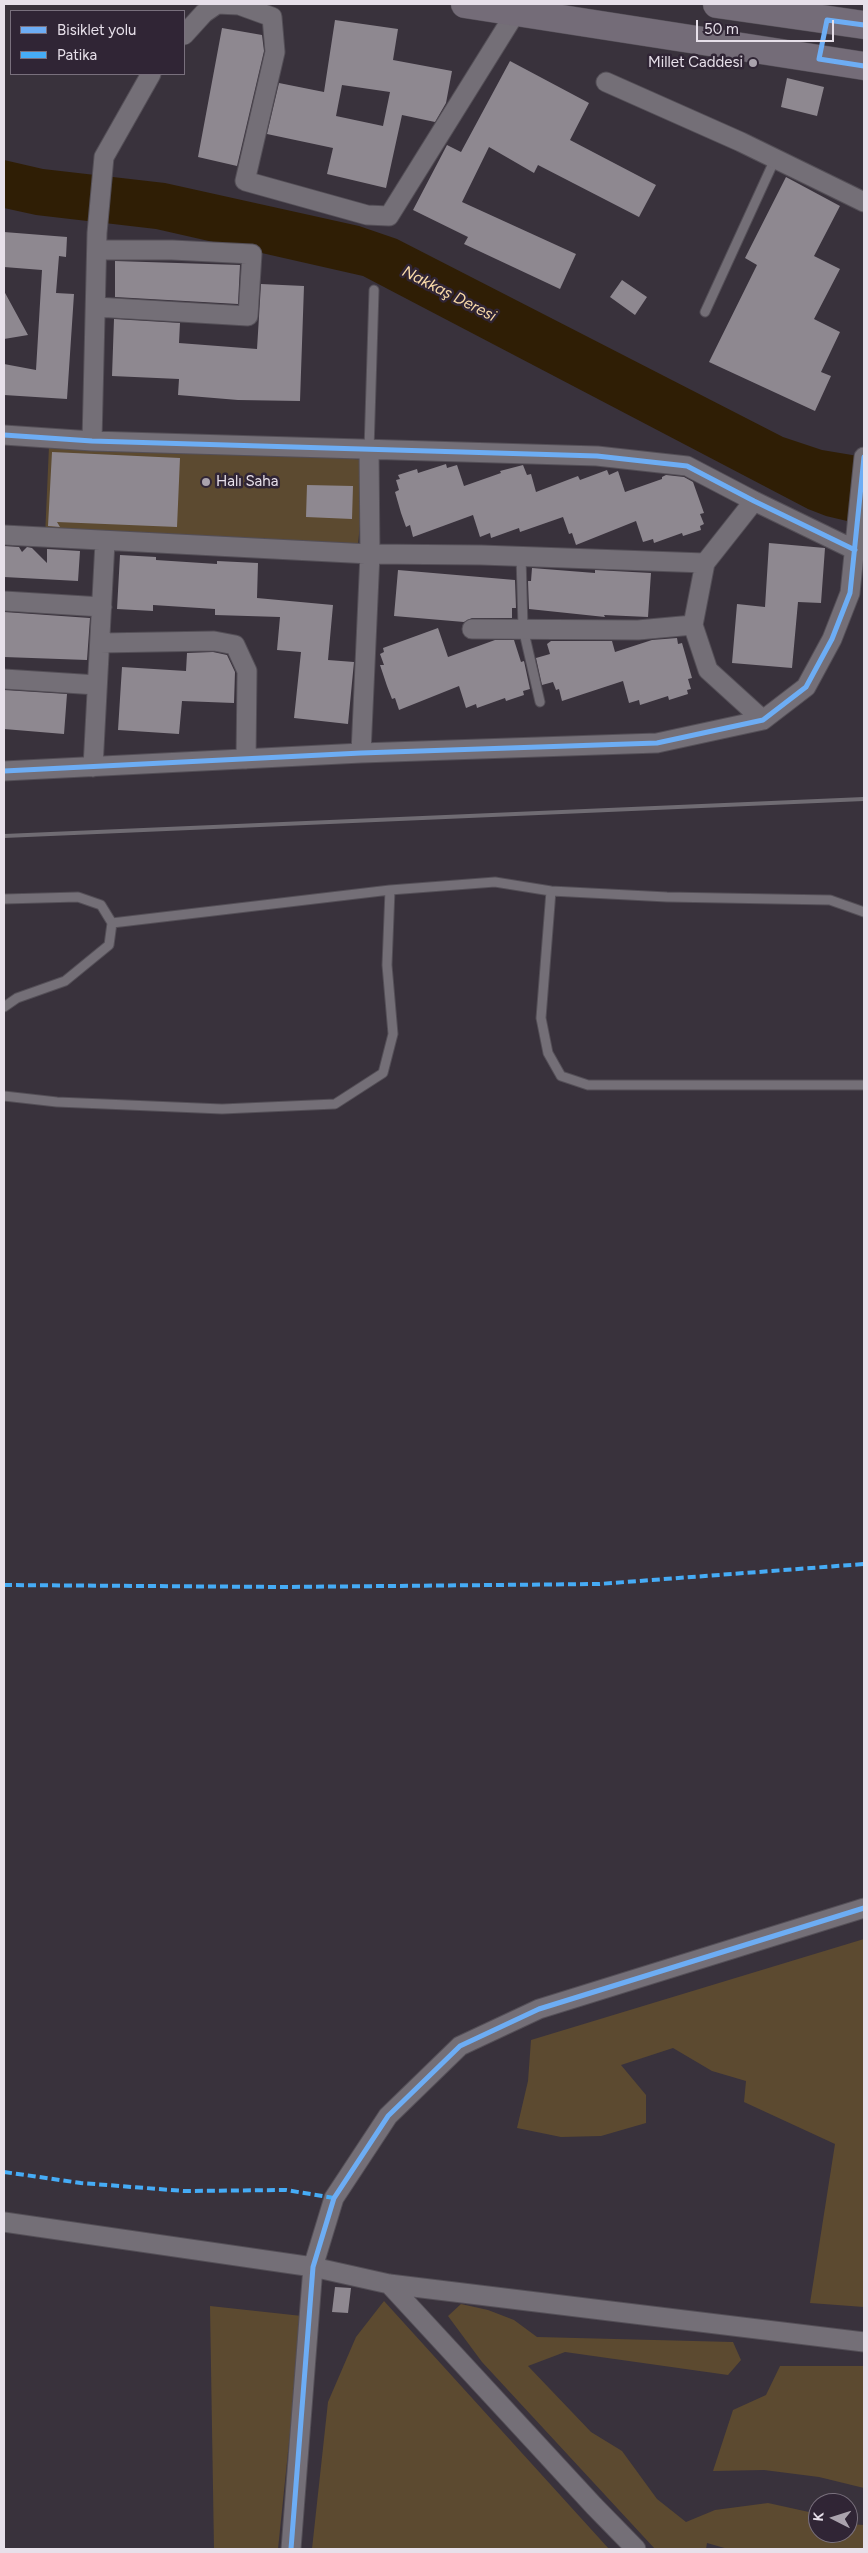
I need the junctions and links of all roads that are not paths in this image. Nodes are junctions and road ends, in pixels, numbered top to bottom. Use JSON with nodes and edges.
{"nodes":[{"id":1,"x":217,"y":4,"type":"edge"},
{"id":2,"x":465,"y":4,"type":"edge"},
{"id":3,"x":717,"y":4,"type":"edge"},
{"id":4,"x":516,"y":12,"type":"junction"},
{"id":5,"x":829,"y":12,"type":"edge"},
{"id":6,"x":864,"y":25,"type":"edge"},
{"id":7,"x":185,"y":34,"type":"edge"},
{"id":8,"x":819,"y":59,"type":"junction"},
{"id":9,"x":864,"y":66,"type":"edge"},
{"id":10,"x":150,"y":75,"type":"edge"},
{"id":11,"x":606,"y":82,"type":"dead end"},
{"id":12,"x":775,"y":159,"type":"junction"},
{"id":13,"x":864,"y":202,"type":"edge"},
{"id":14,"x":97,"y":241,"type":"junction"},
{"id":15,"x":374,"y":290,"type":"dead end"},
{"id":16,"x":96,"y":307,"type":"junction"},
{"id":17,"x":705,"y":312,"type":"dead end"},
{"id":18,"x":4,"y":435,"type":"edge"},
{"id":19,"x":92,"y":441,"type":"junction"},
{"id":20,"x":369,"y":450,"type":"junction"},
{"id":21,"x":864,"y":457,"type":"edge"},
{"id":22,"x":754,"y":501,"type":"junction"},
{"id":23,"x":4,"y":535,"type":"edge"},
{"id":24,"x":105,"y":542,"type":"junction"},
{"id":25,"x":856,"y":550,"type":"junction"},
{"id":26,"x":370,"y":554,"type":"junction"},
{"id":27,"x":521,"y":556,"type":"junction"},
{"id":28,"x":705,"y":563,"type":"junction"},
{"id":29,"x":4,"y":601,"type":"edge"},
{"id":30,"x":102,"y":607,"type":"junction"},
{"id":31,"x":694,"y":625,"type":"junction"},
{"id":32,"x":523,"y":628,"type":"junction"},
{"id":33,"x":472,"y":629,"type":"dead end"},
{"id":34,"x":100,"y":643,"type":"junction"},
{"id":35,"x":4,"y":679,"type":"edge"},
{"id":36,"x":97,"y":685,"type":"junction"},
{"id":37,"x":540,"y":702,"type":"dead end"},
{"id":38,"x":763,"y":720,"type":"junction"},
{"id":39,"x":361,"y":753,"type":"junction"},
{"id":40,"x":246,"y":759,"type":"junction"},
{"id":41,"x":93,"y":767,"type":"junction"},
{"id":42,"x":4,"y":771,"type":"edge"},
{"id":43,"x":390,"y":890,"type":"junction"},
{"id":44,"x":551,"y":891,"type":"junction"},
{"id":45,"x":4,"y":898,"type":"edge"},
{"id":46,"x":864,"y":912,"type":"edge"},
{"id":47,"x":112,"y":923,"type":"junction"},
{"id":48,"x":4,"y":1007,"type":"edge"},
{"id":49,"x":864,"y":1085,"type":"edge"},
{"id":50,"x":4,"y":1096,"type":"edge"},
{"id":51,"x":864,"y":1908,"type":"edge"},
{"id":52,"x":4,"y":2222,"type":"edge"},
{"id":53,"x":313,"y":2267,"type":"junction"},
{"id":54,"x":389,"y":2284,"type":"junction"},
{"id":55,"x":864,"y":2342,"type":"edge"},
{"id":56,"x":291,"y":2549,"type":"edge"},
{"id":57,"x":636,"y":2549,"type":"edge"}],
"edges":[{"from":1,"to":4,"type":"street"},
{"from":1,"to":7,"type":"street"},
{"from":2,"to":4,"type":"main road"},
{"from":3,"to":5,"type":"main road"},
{"from":4,"to":8,"type":"main road"},
{"from":5,"to":6,"type":"main road"},
{"from":5,"to":8,"type":"main road"},
{"from":8,"to":9,"type":"main road"},
{"from":10,"to":14,"type":"street"},
{"from":11,"to":12,"type":"street"},
{"from":12,"to":13,"type":"street"},
{"from":12,"to":17,"type":"lane"},
{"from":14,"to":16,"type":"street"},
{"from":14,"to":16,"type":"street"},
{"from":15,"to":20,"type":"lane"},
{"from":16,"to":19,"type":"street"},
{"from":18,"to":19,"type":"street"},
{"from":19,"to":20,"type":"street"},
{"from":20,"to":22,"type":"street"},
{"from":20,"to":26,"type":"street"},
{"from":21,"to":25,"type":"street"},
{"from":22,"to":25,"type":"street"},
{"from":22,"to":28,"type":"street"},
{"from":23,"to":24,"type":"street"},
{"from":24,"to":26,"type":"street"},
{"from":24,"to":30,"type":"street"},
{"from":25,"to":38,"type":"street"},
{"from":26,"to":27,"type":"street"},
{"from":26,"to":39,"type":"street"},
{"from":27,"to":28,"type":"street"},
{"from":27,"to":32,"type":"lane"},
{"from":28,"to":31,"type":"street"},
{"from":29,"to":30,"type":"street"},
{"from":30,"to":34,"type":"street"},
{"from":31,"to":32,"type":"street"},
{"from":31,"to":38,"type":"street"},
{"from":32,"to":33,"type":"street"},
{"from":32,"to":37,"type":"lane"},
{"from":34,"to":36,"type":"street"},
{"from":34,"to":40,"type":"street"},
{"from":35,"to":36,"type":"street"},
{"from":36,"to":41,"type":"street"},
{"from":38,"to":39,"type":"street"},
{"from":39,"to":40,"type":"street"},
{"from":40,"to":41,"type":"street"},
{"from":41,"to":42,"type":"street"},
{"from":43,"to":44,"type":"lane"},
{"from":43,"to":47,"type":"lane"},
{"from":43,"to":50,"type":"lane"},
{"from":44,"to":46,"type":"lane"},
{"from":44,"to":49,"type":"lane"},
{"from":45,"to":47,"type":"lane"},
{"from":47,"to":48,"type":"lane"},
{"from":51,"to":53,"type":"street"},
{"from":52,"to":53,"type":"street"},
{"from":53,"to":54,"type":"street"},
{"from":53,"to":56,"type":"street"},
{"from":54,"to":55,"type":"street"},
{"from":54,"to":57,"type":"street"}]}
